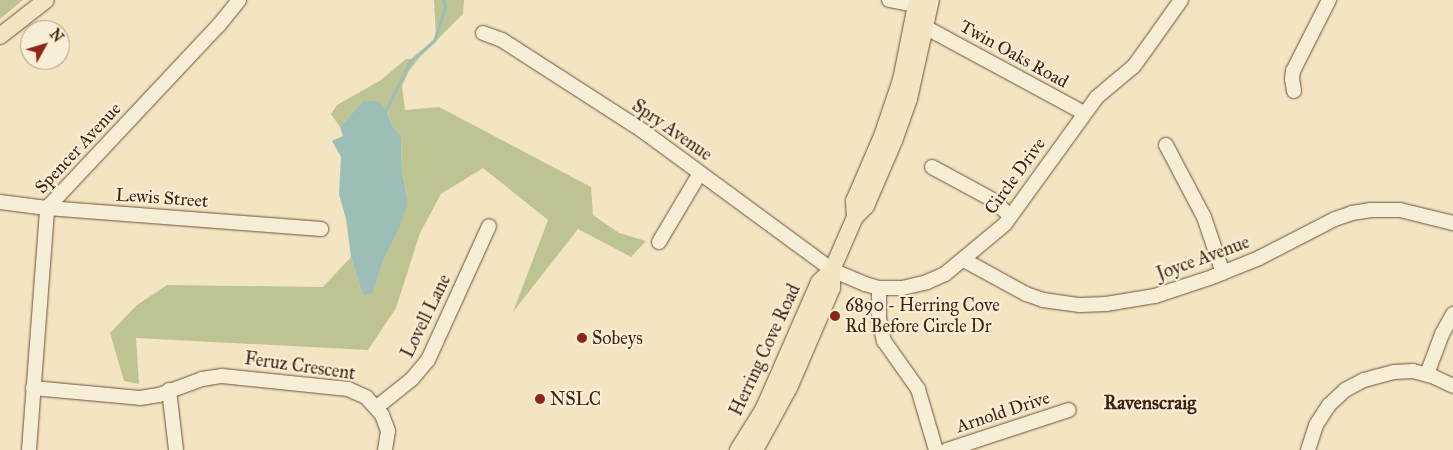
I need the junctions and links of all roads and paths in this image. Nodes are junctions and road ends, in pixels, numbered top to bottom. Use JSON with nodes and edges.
{"nodes":[{"id":1,"x":46,"y":0,"type":"edge"},
{"id":2,"x":239,"y":0,"type":"edge"},
{"id":3,"x":890,"y":0,"type":"edge"},
{"id":4,"x":1181,"y":0,"type":"edge"},
{"id":5,"x":1329,"y":0,"type":"edge"},
{"id":6,"x":923,"y":3,"type":"edge"},
{"id":7,"x":925,"y":27,"type":"junction"},
{"id":8,"x":483,"y":33,"type":"dead end"},
{"id":9,"x":0,"y":36,"type":"edge"},
{"id":10,"x":1294,"y":91,"type":"dead end"},
{"id":11,"x":1084,"y":113,"type":"junction"},
{"id":12,"x":1166,"y":145,"type":"dead end"},
{"id":13,"x":932,"y":167,"type":"dead end"},
{"id":14,"x":700,"y":173,"type":"junction"},
{"id":15,"x":0,"y":202,"type":"edge"},
{"id":16,"x":46,"y":208,"type":"junction"},
{"id":17,"x":855,"y":216,"type":"junction"},
{"id":18,"x":1010,"y":216,"type":"junction"},
{"id":19,"x":1453,"y":223,"type":"edge"},
{"id":20,"x":489,"y":226,"type":"dead end"},
{"id":21,"x":321,"y":229,"type":"dead end"},
{"id":22,"x":659,"y":242,"type":"dead end"},
{"id":23,"x":964,"y":260,"type":"junction"},
{"id":24,"x":832,"y":270,"type":"junction"},
{"id":25,"x":1223,"y":273,"type":"junction"},
{"id":26,"x":879,"y":288,"type":"junction"},
{"id":27,"x":1453,"y":314,"type":"edge"},
{"id":28,"x":1427,"y":374,"type":"junction"},
{"id":29,"x":1453,"y":386,"type":"edge"},
{"id":30,"x":33,"y":388,"type":"junction"},
{"id":31,"x":169,"y":390,"type":"junction"},
{"id":32,"x":377,"y":406,"type":"junction"},
{"id":33,"x":1069,"y":410,"type":"dead end"},
{"id":34,"x":28,"y":450,"type":"edge"},
{"id":35,"x":176,"y":450,"type":"edge"},
{"id":36,"x":385,"y":450,"type":"edge"},
{"id":37,"x":738,"y":450,"type":"edge"},
{"id":38,"x":756,"y":450,"type":"edge"},
{"id":39,"x":936,"y":450,"type":"edge"},
{"id":40,"x":948,"y":450,"type":"edge"},
{"id":41,"x":1308,"y":450,"type":"edge"}],
"edges":[{"from":1,"to":9,"type":"main road"},
{"from":2,"to":16,"type":"street","name":"Spencer Avenue"},
{"from":3,"to":6,"type":"street"},
{"from":4,"to":11,"type":"street","name":"Circle Drive"},
{"from":5,"to":10,"type":"street"},
{"from":6,"to":7,"type":"main road","name":"Herring Cove Road"},
{"from":6,"to":17,"type":"main road","name":"Herring Cove Road"},
{"from":7,"to":11,"type":"street","name":"Twin Oaks Road"},
{"from":7,"to":17,"type":"main road","name":"Herring Cove Road"},
{"from":8,"to":14,"type":"street","name":"Spry Avenue"},
{"from":11,"to":18,"type":"street","name":"Circle Drive"},
{"from":12,"to":25,"type":"street"},
{"from":13,"to":18,"type":"street"},
{"from":14,"to":22,"type":"street"},
{"from":14,"to":24,"type":"street","name":"Spry Avenue"},
{"from":15,"to":16,"type":"street","name":"Lewis Street"},
{"from":16,"to":21,"type":"street","name":"Lewis Street"},
{"from":16,"to":30,"type":"street","name":"Spencer Avenue"},
{"from":17,"to":24,"type":"main road","name":"Herring Cove Road"},
{"from":18,"to":23,"type":"street","name":"Circle Drive"},
{"from":19,"to":25,"type":"street","name":"Joyce Avenue"},
{"from":20,"to":32,"type":"street","name":"Lovell Lane"},
{"from":23,"to":25,"type":"street","name":"Joyce Avenue"},
{"from":23,"to":26,"type":"street","name":"Circle Drive"},
{"from":24,"to":26,"type":"street","name":"Circle Drive"},
{"from":24,"to":37,"type":"main road","name":"Herring Cove Road"},
{"from":24,"to":38,"type":"main road","name":"Herring Cove Road"},
{"from":26,"to":39,"type":"street"},
{"from":27,"to":28,"type":"street"},
{"from":28,"to":29,"type":"street"},
{"from":28,"to":41,"type":"street"},
{"from":30,"to":31,"type":"street","name":"Feruz Crescent"},
{"from":30,"to":34,"type":"street","name":"Spencer Avenue"},
{"from":31,"to":32,"type":"street","name":"Feruz Crescent"},
{"from":31,"to":35,"type":"street"},
{"from":32,"to":36,"type":"street"},
{"from":33,"to":40,"type":"street","name":"Arnold Drive"}]}
